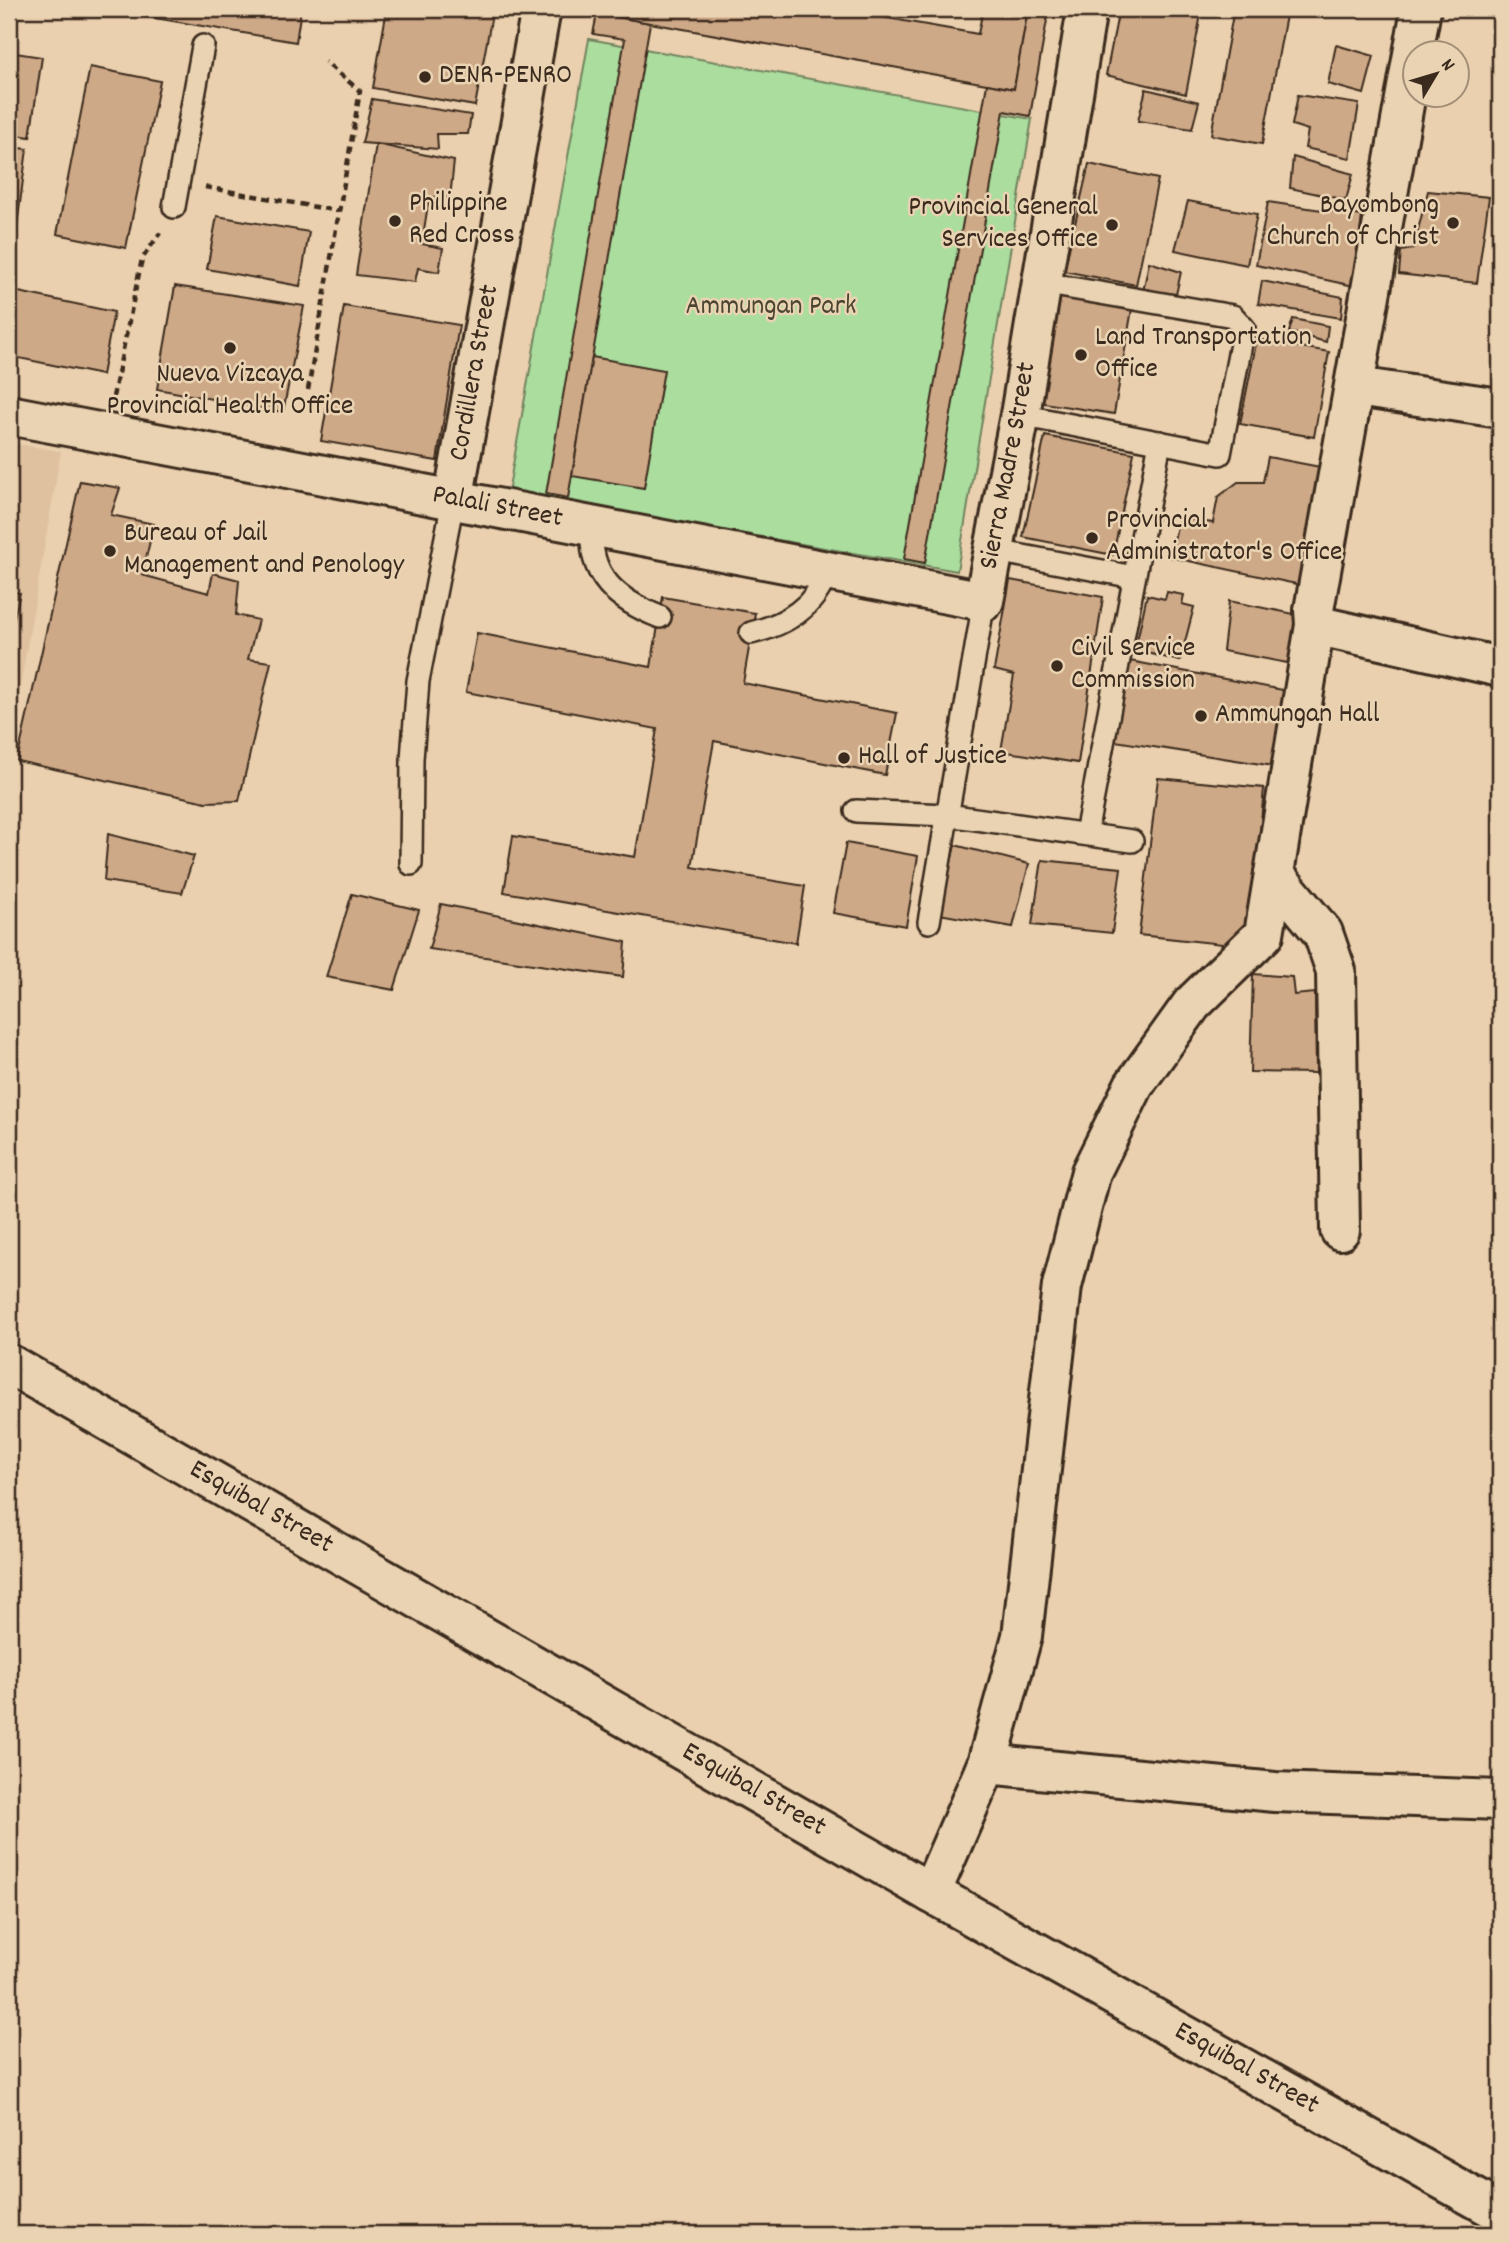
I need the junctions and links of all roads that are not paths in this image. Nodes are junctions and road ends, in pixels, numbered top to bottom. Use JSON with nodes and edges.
{"nodes":[{"id":1,"x":541,"y":9,"type":"edge"},
{"id":2,"x":1087,"y":9,"type":"edge"},
{"id":3,"x":1421,"y":9,"type":"edge"},
{"id":4,"x":203,"y":46,"type":"dead end"},
{"id":5,"x":174,"y":207,"type":"road end"},
{"id":6,"x":1042,"y":283,"type":"junction"},
{"id":7,"x":1356,"y":387,"type":"junction"},
{"id":8,"x":1500,"y":408,"type":"edge"},
{"id":9,"x":9,"y":415,"type":"edge"},
{"id":10,"x":1020,"y":415,"type":"junction"},
{"id":11,"x":1160,"y":442,"type":"junction"},
{"id":12,"x":453,"y":501,"type":"junction"},
{"id":13,"x":593,"y":527,"type":"junction"},
{"id":14,"x":996,"y":551,"type":"junction"},
{"id":15,"x":827,"y":572,"type":"junction"},
{"id":16,"x":1135,"y":577,"type":"junction"},
{"id":17,"x":984,"y":601,"type":"junction"},
{"id":18,"x":660,"y":617,"type":"dead end"},
{"id":19,"x":1315,"y":625,"type":"junction"},
{"id":20,"x":751,"y":633,"type":"dead end"},
{"id":21,"x":1500,"y":667,"type":"edge"},
{"id":22,"x":856,"y":811,"type":"dead end"},
{"id":23,"x":947,"y":815,"type":"junction"},
{"id":24,"x":1086,"y":834,"type":"junction"},
{"id":25,"x":1132,"y":841,"type":"dead end"},
{"id":26,"x":411,"y":864,"type":"dead end"},
{"id":27,"x":1274,"y":874,"type":"junction"},
{"id":28,"x":929,"y":922,"type":"dead end"},
{"id":29,"x":1340,"y":1230,"type":"dead end"},
{"id":30,"x":9,"y":1364,"type":"edge"},
{"id":31,"x":987,"y":1763,"type":"junction"},
{"id":32,"x":1500,"y":1800,"type":"edge"},
{"id":33,"x":931,"y":1893,"type":"junction"},
{"id":34,"x":1500,"y":2212,"type":"edge"}],
"edges":[{"from":1,"to":12,"type":"street","name":"Cordillera Street"},
{"from":2,"to":6,"type":"street","name":"Sierra Madre Street"},
{"from":3,"to":7,"type":"street"},
{"from":4,"to":5,"type":"lane"},
{"from":6,"to":10,"type":"street","name":"Sierra Madre Street"},
{"from":6,"to":11,"type":"lane"},
{"from":7,"to":8,"type":"street"},
{"from":7,"to":19,"type":"street"},
{"from":9,"to":12,"type":"street","name":"Palali Street"},
{"from":10,"to":11,"type":"lane"},
{"from":10,"to":14,"type":"street","name":"Sierra Madre Street"},
{"from":11,"to":16,"type":"lane"},
{"from":12,"to":13,"type":"street","name":"Palali Street"},
{"from":12,"to":26,"type":"lane","name":"Cordillera Street"},
{"from":13,"to":15,"type":"street","name":"Palali Street"},
{"from":13,"to":18,"type":"lane"},
{"from":14,"to":16,"type":"lane"},
{"from":14,"to":17,"type":"street","name":"Sierra Madre Street"},
{"from":15,"to":17,"type":"street","name":"Palali Street"},
{"from":15,"to":20,"type":"lane"},
{"from":16,"to":24,"type":"lane"},
{"from":17,"to":23,"type":"lane","name":"Sierra Madre Street"},
{"from":19,"to":21,"type":"street"},
{"from":19,"to":27,"type":"street"},
{"from":22,"to":23,"type":"lane"},
{"from":23,"to":24,"type":"lane"},
{"from":23,"to":28,"type":"lane","name":"Sierra Madre Street"},
{"from":24,"to":25,"type":"lane"},
{"from":27,"to":29,"type":"street"},
{"from":27,"to":31,"type":"street"},
{"from":30,"to":33,"type":"street","name":"Esquibal Street"},
{"from":31,"to":32,"type":"street"},
{"from":31,"to":33,"type":"street"},
{"from":33,"to":34,"type":"street","name":"Esquibal Street"}]}
